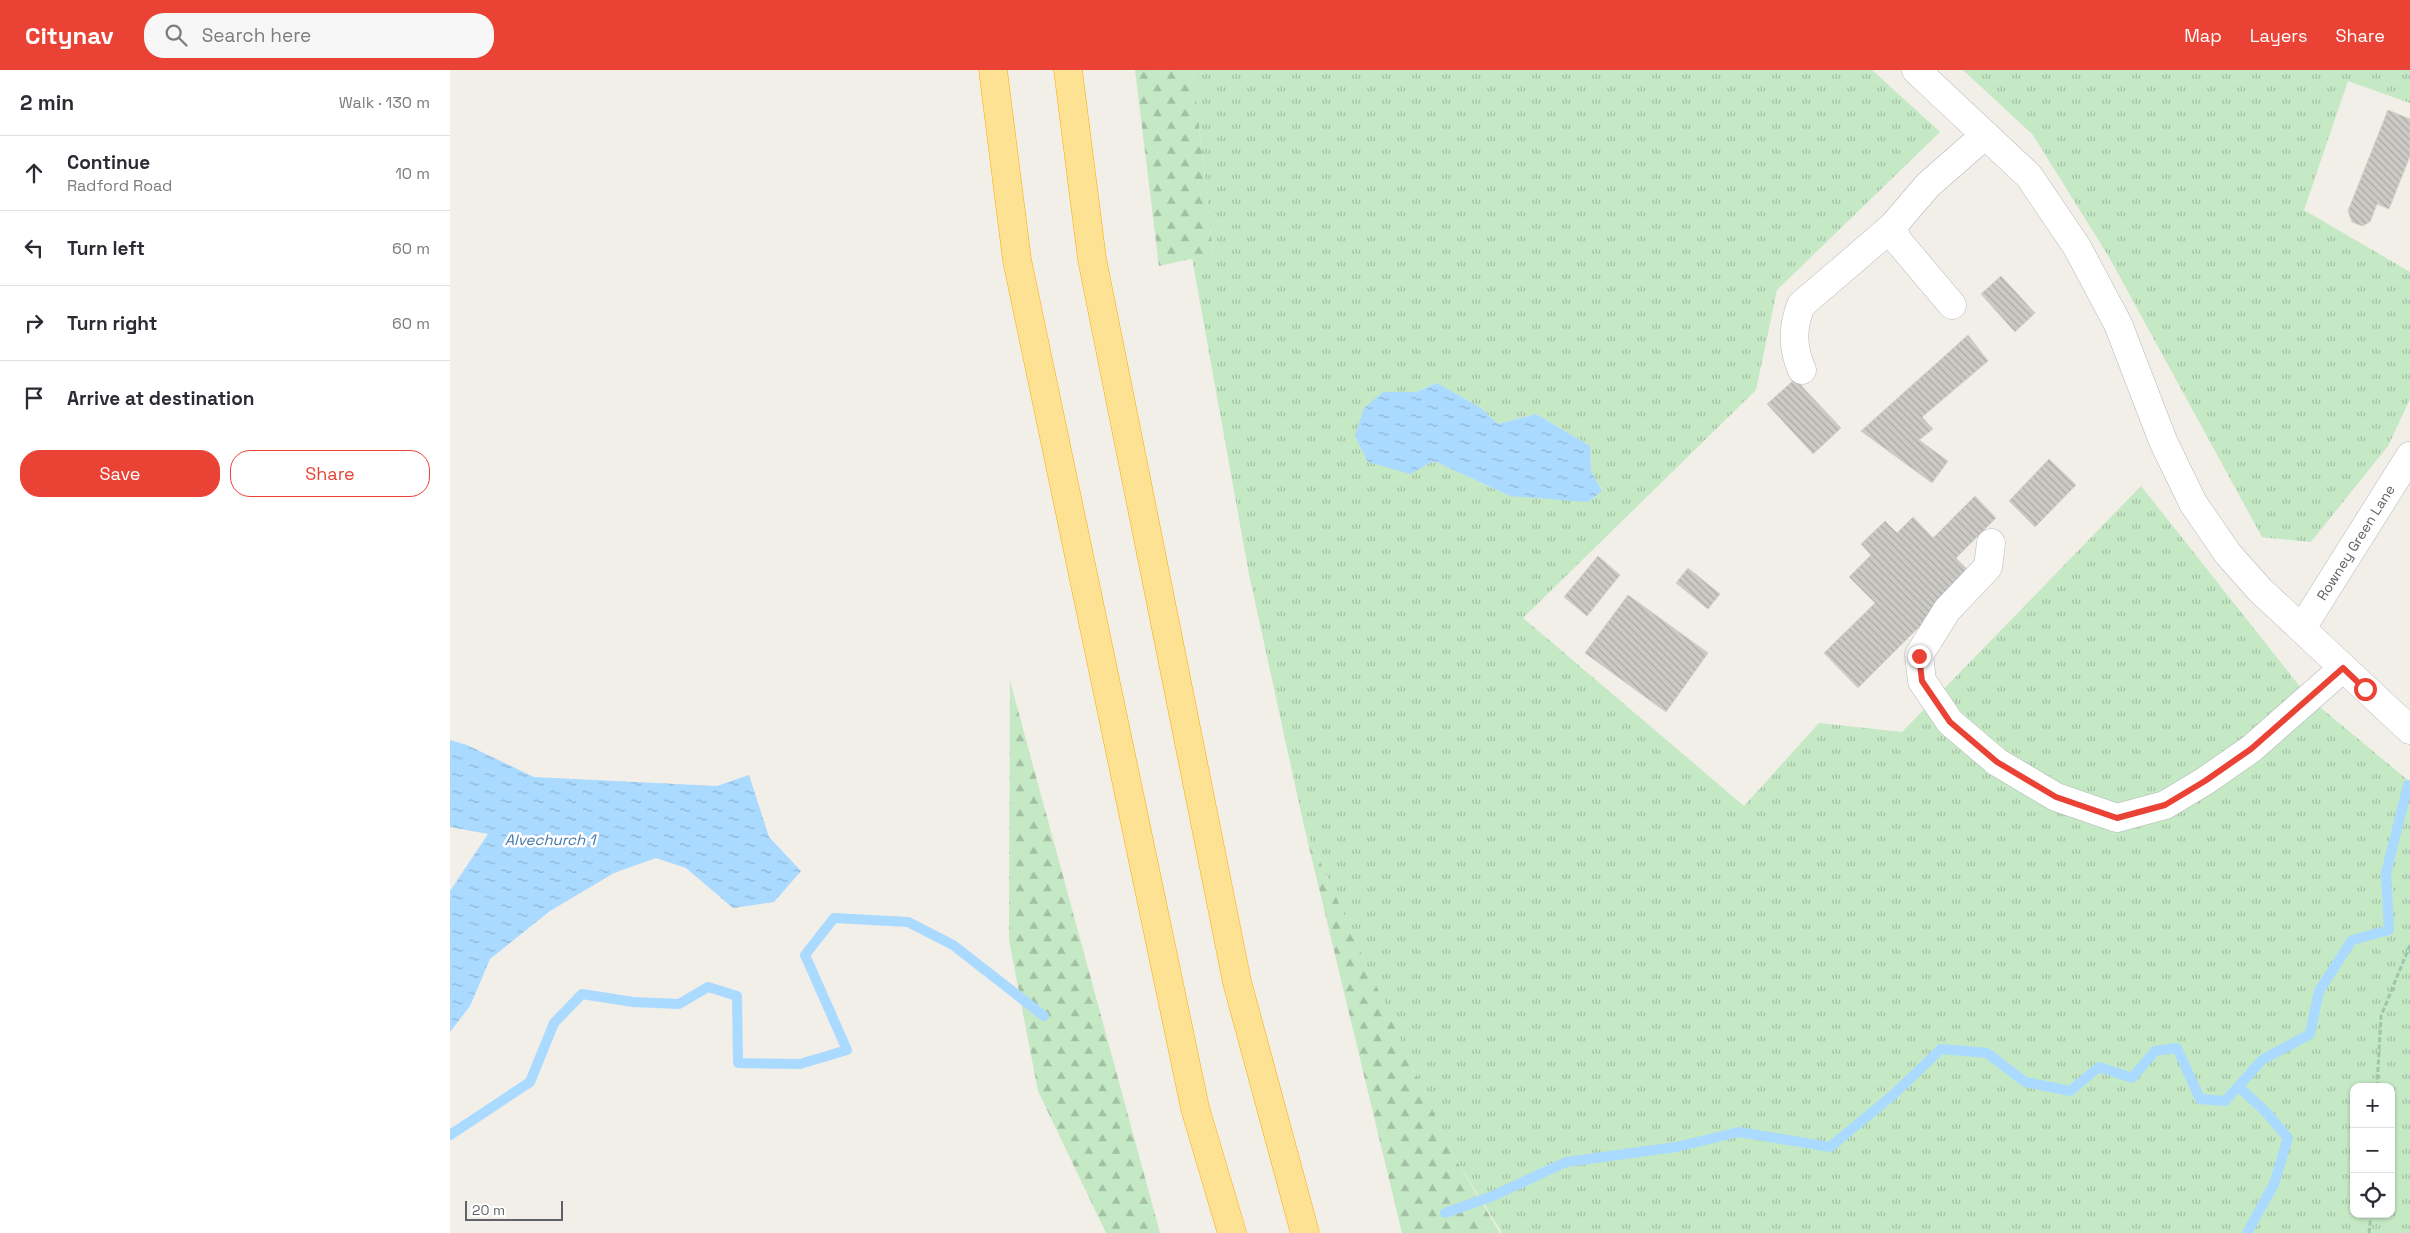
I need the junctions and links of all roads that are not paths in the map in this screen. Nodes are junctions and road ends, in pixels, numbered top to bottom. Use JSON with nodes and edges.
{"nodes":[{"id":1,"x":993,"y":70,"type":"edge"},
{"id":2,"x":1068,"y":70,"type":"edge"},
{"id":3,"x":1916,"y":70,"type":"edge"},
{"id":4,"x":1985,"y":134,"type":"junction"},
{"id":5,"x":1892,"y":227,"type":"junction"},
{"id":6,"x":1952,"y":305,"type":"dead end"},
{"id":7,"x":1802,"y":370,"type":"dead end"},
{"id":8,"x":2410,"y":456,"type":"edge"},
{"id":9,"x":1991,"y":543,"type":"dead end"},
{"id":10,"x":2302,"y":628,"type":"junction"},
{"id":11,"x":2343,"y":668,"type":"junction"},
{"id":12,"x":2410,"y":730,"type":"edge"},
{"id":13,"x":1232,"y":1233,"type":"edge"},
{"id":14,"x":1305,"y":1233,"type":"edge"}],
"edges":[{"from":1,"to":13,"type":"highway"},
{"from":2,"to":14,"type":"highway"},
{"from":3,"to":4,"type":"street"},
{"from":4,"to":5,"type":"street"},
{"from":4,"to":10,"type":"street"},
{"from":5,"to":6,"type":"street"},
{"from":5,"to":7,"type":"street"},
{"from":8,"to":10,"type":"street","name":"Rowney Green Lane"},
{"from":9,"to":11,"type":"street"},
{"from":10,"to":11,"type":"street"},
{"from":11,"to":12,"type":"street"}]}
